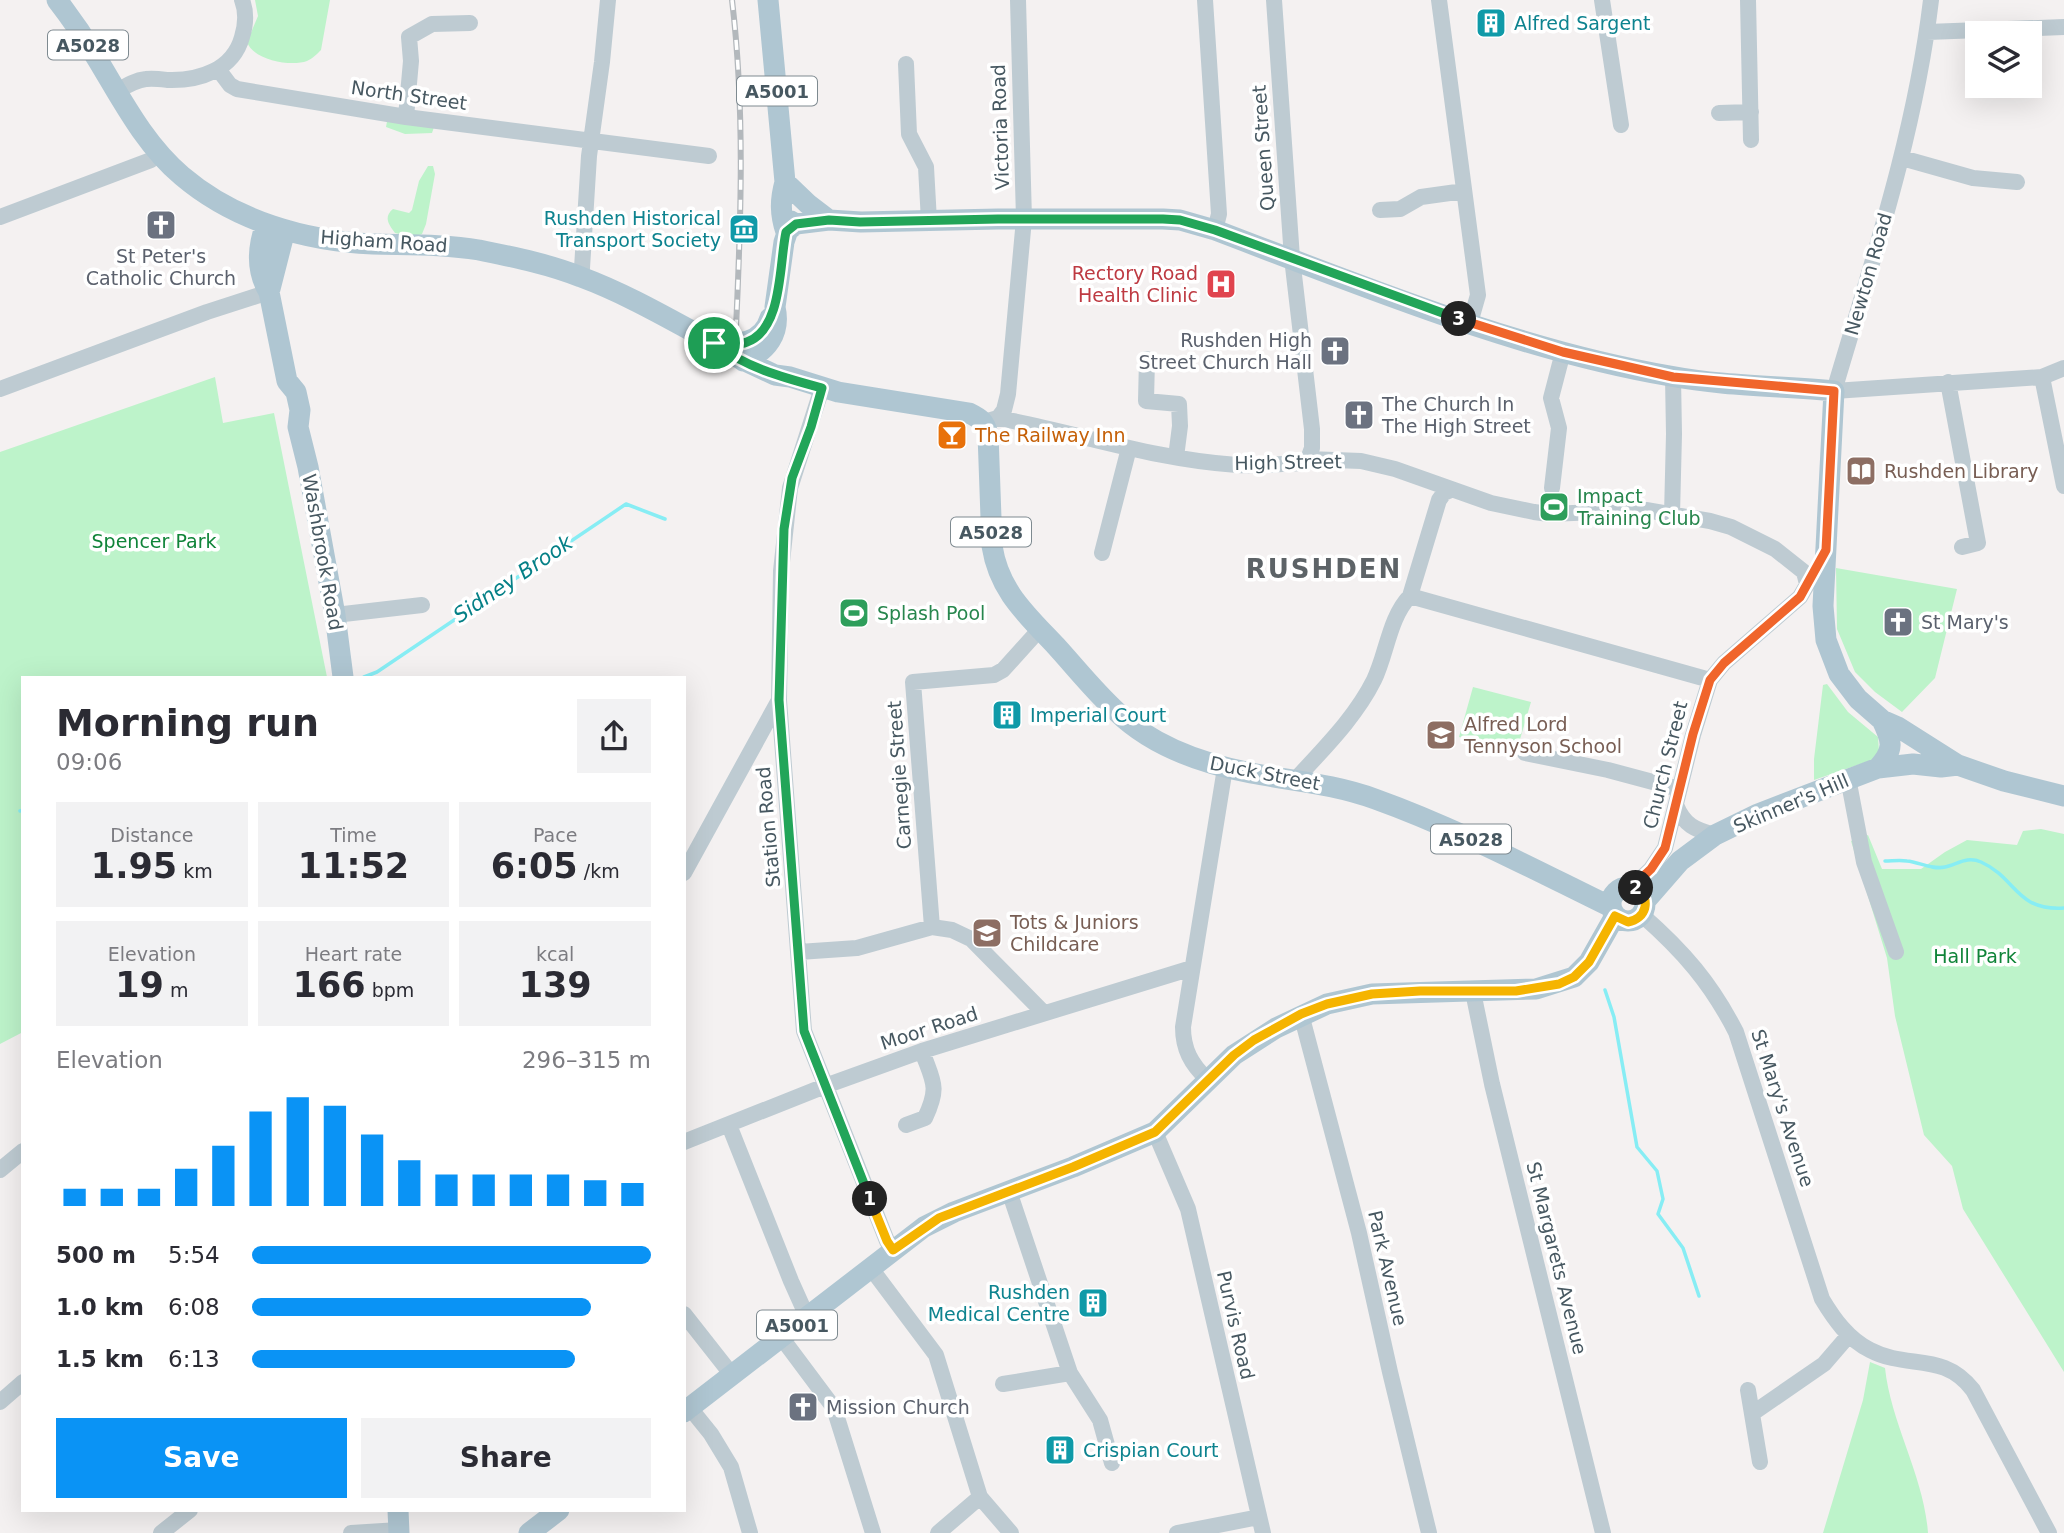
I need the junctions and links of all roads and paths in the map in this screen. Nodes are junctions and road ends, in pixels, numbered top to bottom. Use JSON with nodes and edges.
{"nodes":[{"id":1,"x":57,"y":0,"type":"edge"},
{"id":2,"x":242,"y":0,"type":"edge"},
{"id":3,"x":608,"y":0,"type":"edge"},
{"id":4,"x":768,"y":0,"type":"edge"},
{"id":5,"x":1017,"y":0,"type":"edge"},
{"id":6,"x":1205,"y":0,"type":"edge"},
{"id":7,"x":1274,"y":0,"type":"edge"},
{"id":8,"x":1439,"y":0,"type":"edge"},
{"id":9,"x":1602,"y":0,"type":"edge"},
{"id":10,"x":1748,"y":0,"type":"edge"},
{"id":11,"x":1931,"y":0,"type":"edge"},
{"id":12,"x":470,"y":23,"type":"dead end"},
{"id":13,"x":2064,"y":27,"type":"edge"},
{"id":14,"x":1927,"y":32,"type":"junction"},
{"id":15,"x":906,"y":64,"type":"dead end"},
{"id":16,"x":218,"y":69,"type":"junction"},
{"id":17,"x":116,"y":92,"type":"junction"},
{"id":18,"x":1751,"y":112,"type":"junction"},
{"id":19,"x":1719,"y":114,"type":"dead end"},
{"id":20,"x":406,"y":117,"type":"junction"},
{"id":21,"x":1621,"y":125,"type":"dead end"},
{"id":22,"x":1751,"y":140,"type":"dead end"},
{"id":23,"x":593,"y":141,"type":"junction"},
{"id":24,"x":159,"y":153,"type":"junction"},
{"id":25,"x":709,"y":156,"type":"dead end"},
{"id":26,"x":1902,"y":158,"type":"junction"},
{"id":27,"x":785,"y":182,"type":"junction"},
{"id":28,"x":2017,"y":182,"type":"dead end"},
{"id":29,"x":1464,"y":191,"type":"junction"},
{"id":30,"x":1380,"y":210,"type":"dead end"},
{"id":31,"x":0,"y":217,"type":"edge"},
{"id":32,"x":1024,"y":219,"type":"junction"},
{"id":33,"x":829,"y":220,"type":"junction"},
{"id":34,"x":929,"y":221,"type":"junction"},
{"id":35,"x":275,"y":227,"type":"junction"},
{"id":36,"x":1215,"y":230,"type":"junction"},
{"id":37,"x":786,"y":232,"type":"junction"},
{"id":38,"x":1292,"y":258,"type":"junction"},
{"id":39,"x":579,"y":276,"type":"junction"},
{"id":40,"x":269,"y":292,"type":"junction"},
{"id":41,"x":1470,"y":323,"type":"junction"},
{"id":42,"x":765,"y":339,"type":"junction"},
{"id":43,"x":714,"y":343,"type":"junction"},
{"id":44,"x":1563,"y":352,"type":"junction"},
{"id":45,"x":1147,"y":359,"type":"dead end"},
{"id":46,"x":743,"y":360,"type":"junction"},
{"id":47,"x":2064,"y":368,"type":"edge"},
{"id":48,"x":790,"y":377,"type":"junction"},
{"id":49,"x":1673,"y":377,"type":"junction"},
{"id":50,"x":2042,"y":377,"type":"junction"},
{"id":51,"x":1948,"y":382,"type":"junction"},
{"id":52,"x":822,"y":388,"type":"junction"},
{"id":53,"x":0,"y":389,"type":"edge"},
{"id":54,"x":1834,"y":391,"type":"junction"},
{"id":55,"x":991,"y":420,"type":"junction"},
{"id":56,"x":1129,"y":448,"type":"junction"},
{"id":57,"x":1177,"y":457,"type":"junction"},
{"id":58,"x":1308,"y":459,"type":"junction"},
{"id":59,"x":2064,"y":486,"type":"edge"},
{"id":60,"x":1552,"y":488,"type":"dead end"},
{"id":61,"x":1451,"y":490,"type":"junction"},
{"id":62,"x":1672,"y":515,"type":"junction"},
{"id":63,"x":1962,"y":547,"type":"dead end"},
{"id":64,"x":1826,"y":550,"type":"junction"},
{"id":65,"x":1102,"y":553,"type":"dead end"},
{"id":66,"x":1804,"y":591,"type":"junction"},
{"id":67,"x":1410,"y":596,"type":"junction"},
{"id":68,"x":422,"y":605,"type":"dead end"},
{"id":69,"x":1823,"y":607,"type":"junction"},
{"id":70,"x":335,"y":615,"type":"junction"},
{"id":71,"x":1040,"y":629,"type":"junction"},
{"id":72,"x":343,"y":676,"type":"edge"},
{"id":73,"x":1710,"y":680,"type":"junction"},
{"id":74,"x":779,"y":700,"type":"junction"},
{"id":75,"x":1882,"y":720,"type":"junction"},
{"id":76,"x":1525,"y":753,"type":"dead end"},
{"id":77,"x":1958,"y":765,"type":"junction"},
{"id":78,"x":1225,"y":768,"type":"junction"},
{"id":79,"x":1878,"y":768,"type":"junction"},
{"id":80,"x":1848,"y":778,"type":"junction"},
{"id":81,"x":1296,"y":779,"type":"junction"},
{"id":82,"x":2064,"y":796,"type":"edge"},
{"id":83,"x":1678,"y":797,"type":"junction"},
{"id":84,"x":1715,"y":835,"type":"junction"},
{"id":85,"x":686,"y":869,"type":"edge"},
{"id":86,"x":1640,"y":901,"type":"junction"},
{"id":87,"x":1613,"y":912,"type":"junction"},
{"id":88,"x":932,"y":927,"type":"junction"},
{"id":89,"x":799,"y":952,"type":"junction"},
{"id":90,"x":1896,"y":952,"type":"dead end"},
{"id":91,"x":1192,"y":968,"type":"junction"},
{"id":92,"x":1473,"y":992,"type":"junction"},
{"id":93,"x":1044,"y":1013,"type":"junction"},
{"id":94,"x":1301,"y":1014,"type":"junction"},
{"id":95,"x":922,"y":1051,"type":"junction"},
{"id":96,"x":1207,"y":1079,"type":"junction"},
{"id":97,"x":825,"y":1086,"type":"junction"},
{"id":98,"x":729,"y":1125,"type":"junction"},
{"id":99,"x":906,"y":1125,"type":"dead end"},
{"id":100,"x":1155,"y":1132,"type":"junction"},
{"id":101,"x":686,"y":1141,"type":"edge"},
{"id":102,"x":21,"y":1152,"type":"edge"},
{"id":103,"x":0,"y":1170,"type":"edge"},
{"id":104,"x":1009,"y":1191,"type":"junction"},
{"id":105,"x":893,"y":1250,"type":"junction"},
{"id":106,"x":870,"y":1267,"type":"junction"},
{"id":107,"x":808,"y":1316,"type":"junction"},
{"id":108,"x":686,"y":1317,"type":"edge"},
{"id":109,"x":1849,"y":1335,"type":"junction"},
{"id":110,"x":781,"y":1337,"type":"junction"},
{"id":111,"x":1070,"y":1373,"type":"junction"},
{"id":112,"x":732,"y":1375,"type":"junction"},
{"id":113,"x":21,"y":1384,"type":"edge"},
{"id":114,"x":1003,"y":1384,"type":"dead end"},
{"id":115,"x":1748,"y":1390,"type":"dead end"},
{"id":116,"x":0,"y":1402,"type":"edge"},
{"id":117,"x":687,"y":1410,"type":"edge"},
{"id":118,"x":1753,"y":1413,"type":"junction"},
{"id":119,"x":1760,"y":1462,"type":"dead end"},
{"id":120,"x":1112,"y":1463,"type":"dead end"},
{"id":121,"x":980,"y":1497,"type":"junction"},
{"id":122,"x":187,"y":1512,"type":"edge"},
{"id":123,"x":556,"y":1512,"type":"edge"},
{"id":124,"x":1259,"y":1517,"type":"junction"},
{"id":125,"x":399,"y":1524,"type":"edge"},
{"id":126,"x":161,"y":1533,"type":"edge"},
{"id":127,"x":351,"y":1533,"type":"edge"},
{"id":128,"x":529,"y":1533,"type":"edge"},
{"id":129,"x":750,"y":1533,"type":"edge"},
{"id":130,"x":873,"y":1533,"type":"edge"},
{"id":131,"x":937,"y":1533,"type":"edge"},
{"id":132,"x":1011,"y":1533,"type":"edge"},
{"id":133,"x":1177,"y":1533,"type":"edge"},
{"id":134,"x":1263,"y":1533,"type":"edge"},
{"id":135,"x":1429,"y":1533,"type":"edge"},
{"id":136,"x":1604,"y":1533,"type":"edge"},
{"id":137,"x":2049,"y":1533,"type":"edge"}],
"edges":[{"from":1,"to":17,"type":"main road","name":"Higham Road","number":"A5028"},
{"from":2,"to":16,"type":"street"},
{"from":3,"to":23,"type":"street"},
{"from":4,"to":27,"type":"main road","number":"A5001"},
{"from":5,"to":32,"type":"street","name":"Victoria Road"},
{"from":6,"to":36,"type":"street"},
{"from":7,"to":38,"type":"street","name":"Queen Street"},
{"from":8,"to":29,"type":"street"},
{"from":9,"to":21,"type":"street"},
{"from":10,"to":18,"type":"street"},
{"from":11,"to":14,"type":"street","name":"Newton Road"},
{"from":12,"to":20,"type":"street"},
{"from":13,"to":14,"type":"street"},
{"from":14,"to":26,"type":"street","name":"Newton Road"},
{"from":15,"to":34,"type":"street"},
{"from":16,"to":17,"type":"street"},
{"from":16,"to":20,"type":"street","name":"North Street"},
{"from":17,"to":24,"type":"main road","name":"Higham Road","number":"A5028"},
{"from":18,"to":19,"type":"street"},
{"from":18,"to":22,"type":"street"},
{"from":20,"to":23,"type":"street","name":"North Street"},
{"from":23,"to":25,"type":"street","name":"North Street"},
{"from":23,"to":39,"type":"street"},
{"from":24,"to":31,"type":"street"},
{"from":24,"to":35,"type":"main road","name":"Higham Road","number":"A5028"},
{"from":26,"to":28,"type":"street"},
{"from":26,"to":54,"type":"street","name":"Newton Road"},
{"from":27,"to":33,"type":"main road"},
{"from":27,"to":37,"type":"main road","number":"A5001"},
{"from":29,"to":30,"type":"street"},
{"from":29,"to":41,"type":"street"},
{"from":32,"to":34,"type":"main road"},
{"from":32,"to":36,"type":"main road"},
{"from":32,"to":55,"type":"street","name":"Victoria Road"},
{"from":33,"to":34,"type":"main road"},
{"from":33,"to":37,"type":"main road"},
{"from":35,"to":39,"type":"main road","name":"Higham Road","number":"A5028"},
{"from":35,"to":40,"type":"main road","name":"Washbrook Road"},
{"from":36,"to":38,"type":"main road"},
{"from":37,"to":42,"type":"main road"},
{"from":38,"to":41,"type":"main road"},
{"from":38,"to":58,"type":"street","name":"Queen Street"},
{"from":39,"to":43,"type":"main road","name":"Higham Road","number":"A5028"},
{"from":40,"to":53,"type":"street"},
{"from":40,"to":70,"type":"main road","name":"Washbrook Road"},
{"from":41,"to":44,"type":"main road"},
{"from":42,"to":43,"type":"main road"},
{"from":42,"to":46,"type":"main road"},
{"from":42,"to":48,"type":"main road"},
{"from":43,"to":46,"type":"main road","name":"High Street","number":"A5028"},
{"from":44,"to":49,"type":"main road"},
{"from":44,"to":60,"type":"street"},
{"from":45,"to":57,"type":"street"},
{"from":46,"to":48,"type":"main road","name":"High Street","number":"A5028"},
{"from":47,"to":50,"type":"street"},
{"from":48,"to":52,"type":"main road","name":"High Street","number":"A5028"},
{"from":49,"to":54,"type":"main road"},
{"from":49,"to":62,"type":"street"},
{"from":50,"to":51,"type":"street"},
{"from":50,"to":59,"type":"street"},
{"from":51,"to":54,"type":"street"},
{"from":51,"to":63,"type":"street"},
{"from":52,"to":55,"type":"main road","name":"High Street","number":"A5028"},
{"from":52,"to":74,"type":"street","name":"Station Road"},
{"from":54,"to":64,"type":"main road","name":"Newton Road"},
{"from":55,"to":56,"type":"street","name":"High Street"},
{"from":55,"to":71,"type":"main road","name":"Duck Street","number":"A5028"},
{"from":56,"to":57,"type":"street","name":"High Street"},
{"from":56,"to":65,"type":"street"},
{"from":57,"to":58,"type":"street","name":"High Street"},
{"from":58,"to":61,"type":"street","name":"High Street"},
{"from":61,"to":62,"type":"street","name":"High Street"},
{"from":61,"to":67,"type":"street"},
{"from":62,"to":66,"type":"street","name":"High Street"},
{"from":64,"to":66,"type":"street","name":"Church Street"},
{"from":64,"to":69,"type":"main road"},
{"from":66,"to":69,"type":"street"},
{"from":66,"to":73,"type":"street","name":"Church Street"},
{"from":67,"to":73,"type":"street"},
{"from":67,"to":81,"type":"street"},
{"from":68,"to":70,"type":"street"},
{"from":69,"to":75,"type":"main road"},
{"from":70,"to":72,"type":"main road","name":"Washbrook Road"},
{"from":71,"to":78,"type":"main road","name":"Duck Street","number":"A5028"},
{"from":71,"to":88,"type":"street","name":"Carnegie Street"},
{"from":73,"to":83,"type":"street","name":"Church Street"},
{"from":74,"to":85,"type":"street"},
{"from":74,"to":89,"type":"street","name":"Station Road"},
{"from":75,"to":77,"type":"main road"},
{"from":75,"to":79,"type":"main road"},
{"from":76,"to":83,"type":"street"},
{"from":77,"to":79,"type":"main road","name":"Skinner's Hill"},
{"from":77,"to":82,"type":"main road"},
{"from":78,"to":81,"type":"main road","name":"Duck Street","number":"A5028"},
{"from":78,"to":91,"type":"street"},
{"from":79,"to":80,"type":"main road","name":"Skinner's Hill"},
{"from":80,"to":84,"type":"main road","name":"Skinner's Hill"},
{"from":80,"to":90,"type":"street"},
{"from":81,"to":87,"type":"main road","name":"Duck Street","number":"A5028"},
{"from":83,"to":84,"type":"street"},
{"from":83,"to":86,"type":"street","name":"Church Street"},
{"from":84,"to":86,"type":"main road","name":"Skinner's Hill"},
{"from":86,"to":87,"type":"main road","number":"A5028"},
{"from":86,"to":87,"type":"main road","name":"Skinner's Hill"},
{"from":86,"to":109,"type":"street","name":"St Mary's Avenue"},
{"from":87,"to":92,"type":"main road","number":"A5001"},
{"from":88,"to":89,"type":"street"},
{"from":88,"to":93,"type":"street"},
{"from":89,"to":97,"type":"street","name":"Station Road"},
{"from":91,"to":93,"type":"street","name":"Moor Road"},
{"from":91,"to":96,"type":"street"},
{"from":92,"to":94,"type":"main road","number":"A5001"},
{"from":92,"to":136,"type":"street","name":"St Margarets Avenue"},
{"from":93,"to":95,"type":"street","name":"Moor Road"},
{"from":94,"to":96,"type":"main road","number":"A5001"},
{"from":94,"to":135,"type":"street","name":"Park Avenue"},
{"from":95,"to":97,"type":"street","name":"Moor Road"},
{"from":95,"to":99,"type":"street"},
{"from":96,"to":100,"type":"main road","number":"A5001"},
{"from":97,"to":98,"type":"street","name":"Moor Road"},
{"from":97,"to":105,"type":"street","name":"Station Road"},
{"from":98,"to":101,"type":"street","name":"Moor Road"},
{"from":98,"to":107,"type":"street"},
{"from":100,"to":104,"type":"main road","number":"A5001"},
{"from":100,"to":124,"type":"street","name":"Purvis Road"},
{"from":102,"to":103,"type":"street"},
{"from":104,"to":105,"type":"main road","number":"A5001"},
{"from":104,"to":111,"type":"street"},
{"from":105,"to":106,"type":"main road","number":"A5001"},
{"from":106,"to":107,"type":"main road","number":"A5001"},
{"from":106,"to":121,"type":"street"},
{"from":107,"to":110,"type":"main road","number":"A5001"},
{"from":108,"to":112,"type":"street"},
{"from":109,"to":118,"type":"street"},
{"from":109,"to":137,"type":"street","name":"St Mary's Avenue"},
{"from":110,"to":112,"type":"main road","number":"A5001"},
{"from":110,"to":130,"type":"street"},
{"from":111,"to":114,"type":"street"},
{"from":111,"to":120,"type":"street"},
{"from":112,"to":117,"type":"main road","number":"A5001"},
{"from":113,"to":116,"type":"street"},
{"from":115,"to":118,"type":"street"},
{"from":117,"to":129,"type":"street"},
{"from":118,"to":119,"type":"street"},
{"from":121,"to":131,"type":"street"},
{"from":121,"to":132,"type":"street"},
{"from":122,"to":126,"type":"street"},
{"from":123,"to":128,"type":"main road"},
{"from":124,"to":133,"type":"street"},
{"from":124,"to":134,"type":"street","name":"Purvis Road"},
{"from":125,"to":127,"type":"street"}]}
